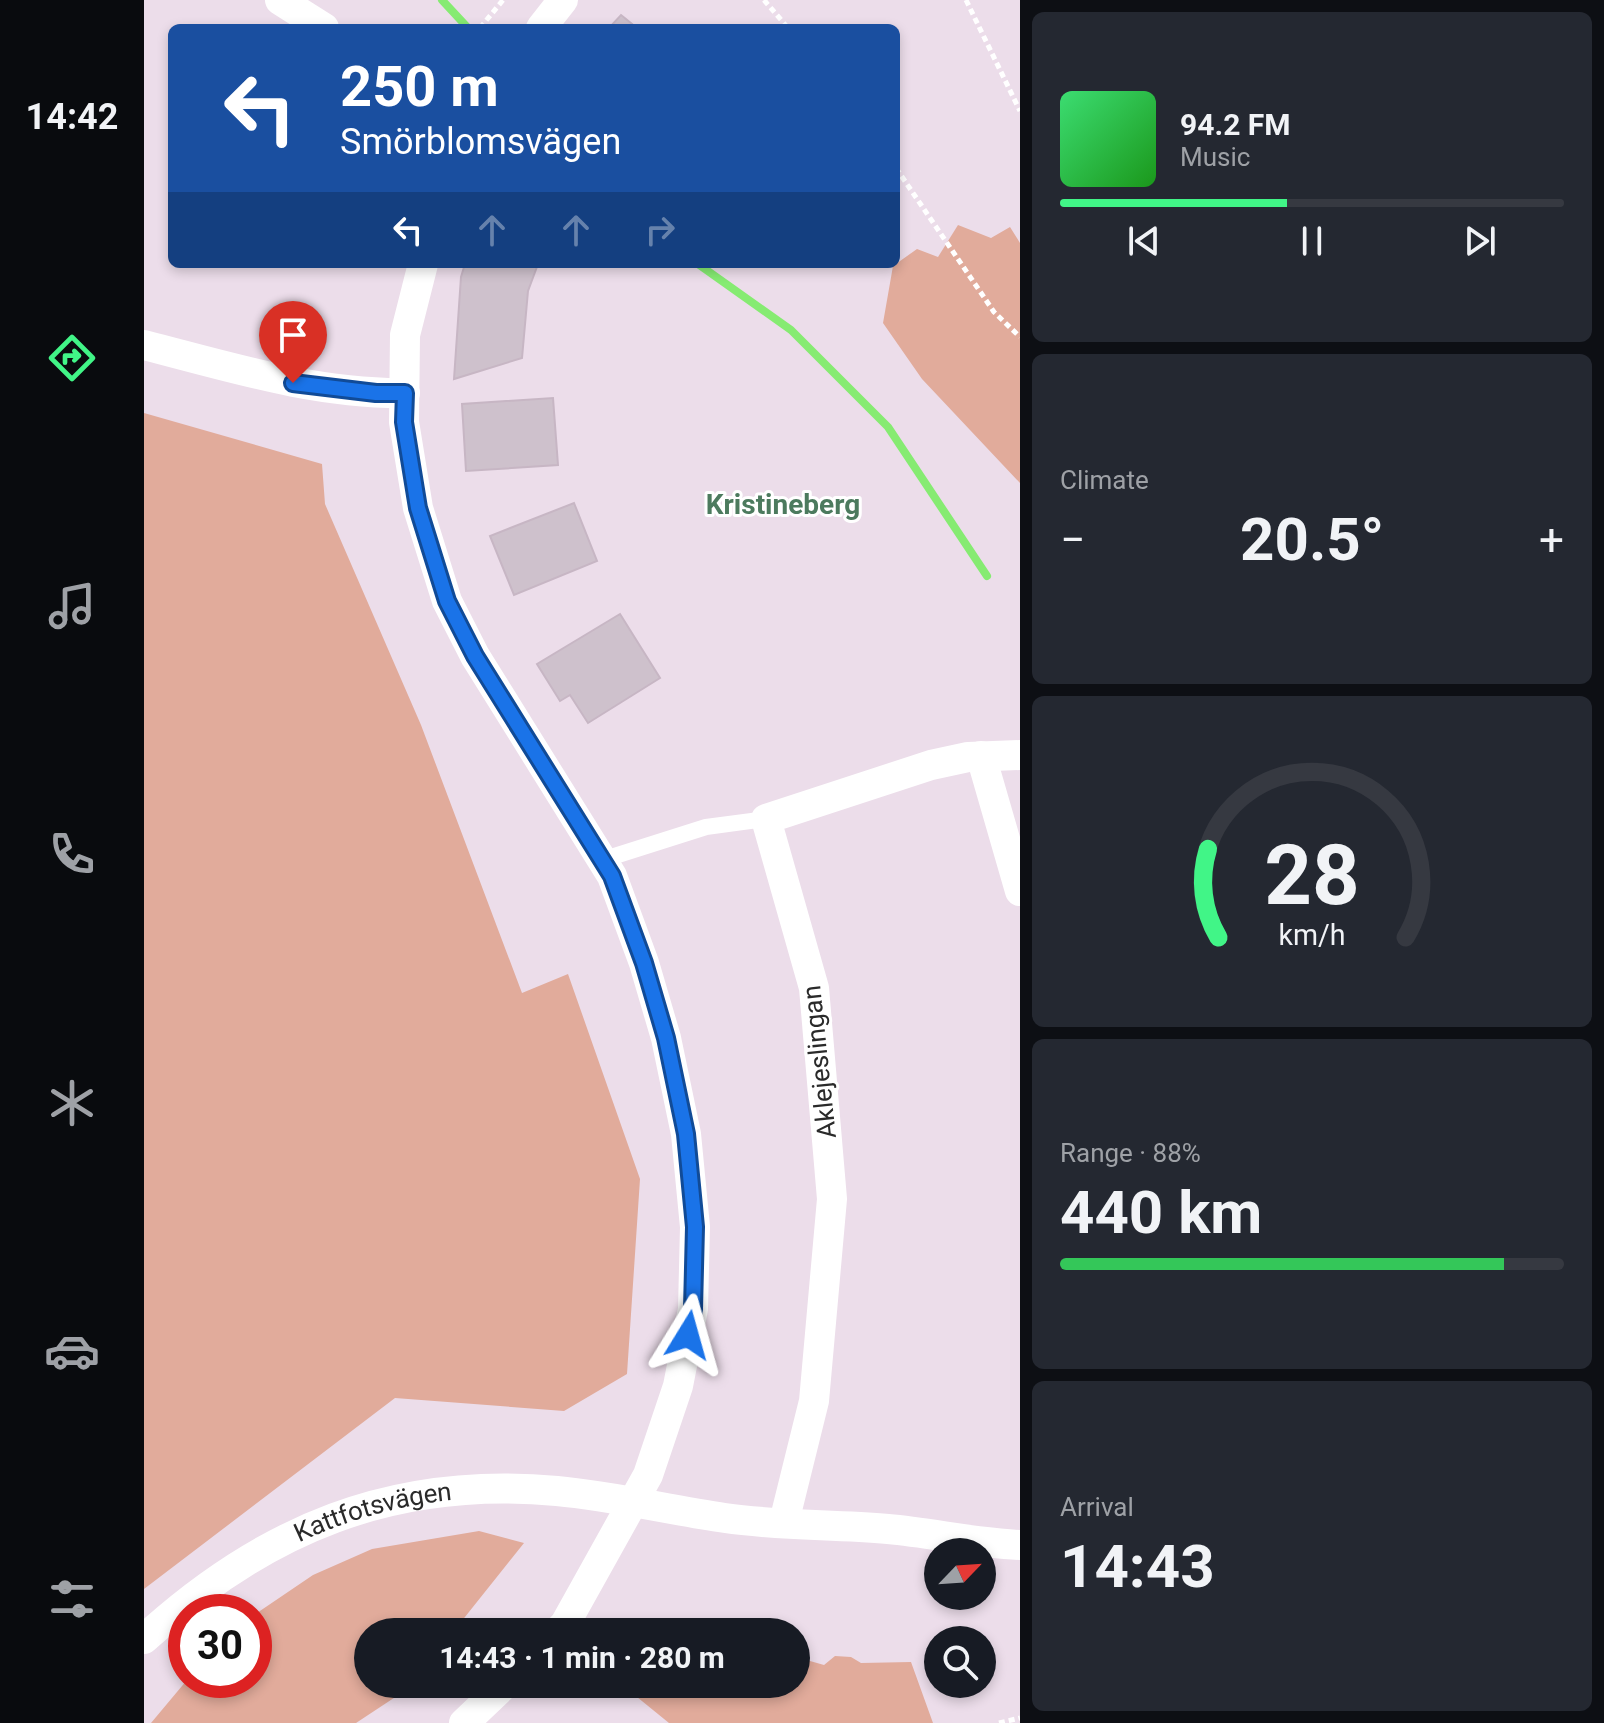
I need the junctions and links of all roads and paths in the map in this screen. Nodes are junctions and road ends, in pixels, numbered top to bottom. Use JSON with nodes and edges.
{"nodes":[{"id":1,"x":280,"y":0,"type":"edge"},
{"id":2,"x":503,"y":0,"type":"edge"},
{"id":3,"x":563,"y":0,"type":"edge"},
{"id":4,"x":764,"y":0,"type":"edge"},
{"id":5,"x":966,"y":0,"type":"edge"},
{"id":6,"x":318,"y":24,"type":"edge"},
{"id":7,"x":483,"y":24,"type":"edge"},
{"id":8,"x":544,"y":24,"type":"edge"},
{"id":9,"x":785,"y":24,"type":"edge"},
{"id":10,"x":1020,"y":111,"type":"edge"},
{"id":11,"x":900,"y":174,"type":"edge"},
{"id":12,"x":422,"y":268,"type":"edge"},
{"id":13,"x":1020,"y":337,"type":"edge"},
{"id":14,"x":144,"y":345,"type":"edge"},
{"id":15,"x":405,"y":393,"type":"junction"},
{"id":16,"x":1020,"y":755,"type":"edge"},
{"id":17,"x":981,"y":756,"type":"junction"},
{"id":18,"x":766,"y":819,"type":"junction"},
{"id":19,"x":602,"y":860,"type":"junction"},
{"id":20,"x":1020,"y":891,"type":"edge"},
{"id":21,"x":634,"y":1503,"type":"junction"},
{"id":22,"x":784,"y":1522,"type":"junction"},
{"id":23,"x":1018,"y":1538,"type":"edge"},
{"id":24,"x":568,"y":1618,"type":"edge"},
{"id":25,"x":144,"y":1639,"type":"edge"},
{"id":26,"x":490,"y":1698,"type":"edge"},
{"id":27,"x":1020,"y":1718,"type":"edge"},
{"id":28,"x":464,"y":1723,"type":"edge"},
{"id":29,"x":999,"y":1723,"type":"edge"}],
"edges":[{"from":1,"to":6,"type":"street"},
{"from":2,"to":7,"type":"path"},
{"from":3,"to":8,"type":"street"},
{"from":4,"to":9,"type":"path"},
{"from":5,"to":10,"type":"path"},
{"from":11,"to":13,"type":"path"},
{"from":12,"to":15,"type":"street"},
{"from":14,"to":15,"type":"street"},
{"from":15,"to":19,"type":"street"},
{"from":16,"to":17,"type":"street"},
{"from":17,"to":18,"type":"street"},
{"from":17,"to":20,"type":"street"},
{"from":18,"to":19,"type":"lane"},
{"from":18,"to":22,"type":"street","name":"Aklejeslingan"},
{"from":19,"to":21,"type":"street"},
{"from":21,"to":22,"type":"street"},
{"from":21,"to":24,"type":"street"},
{"from":21,"to":25,"type":"street","name":"Kattfotsvägen"},
{"from":22,"to":23,"type":"street"},
{"from":26,"to":28,"type":"street"},
{"from":27,"to":29,"type":"path"}]}
